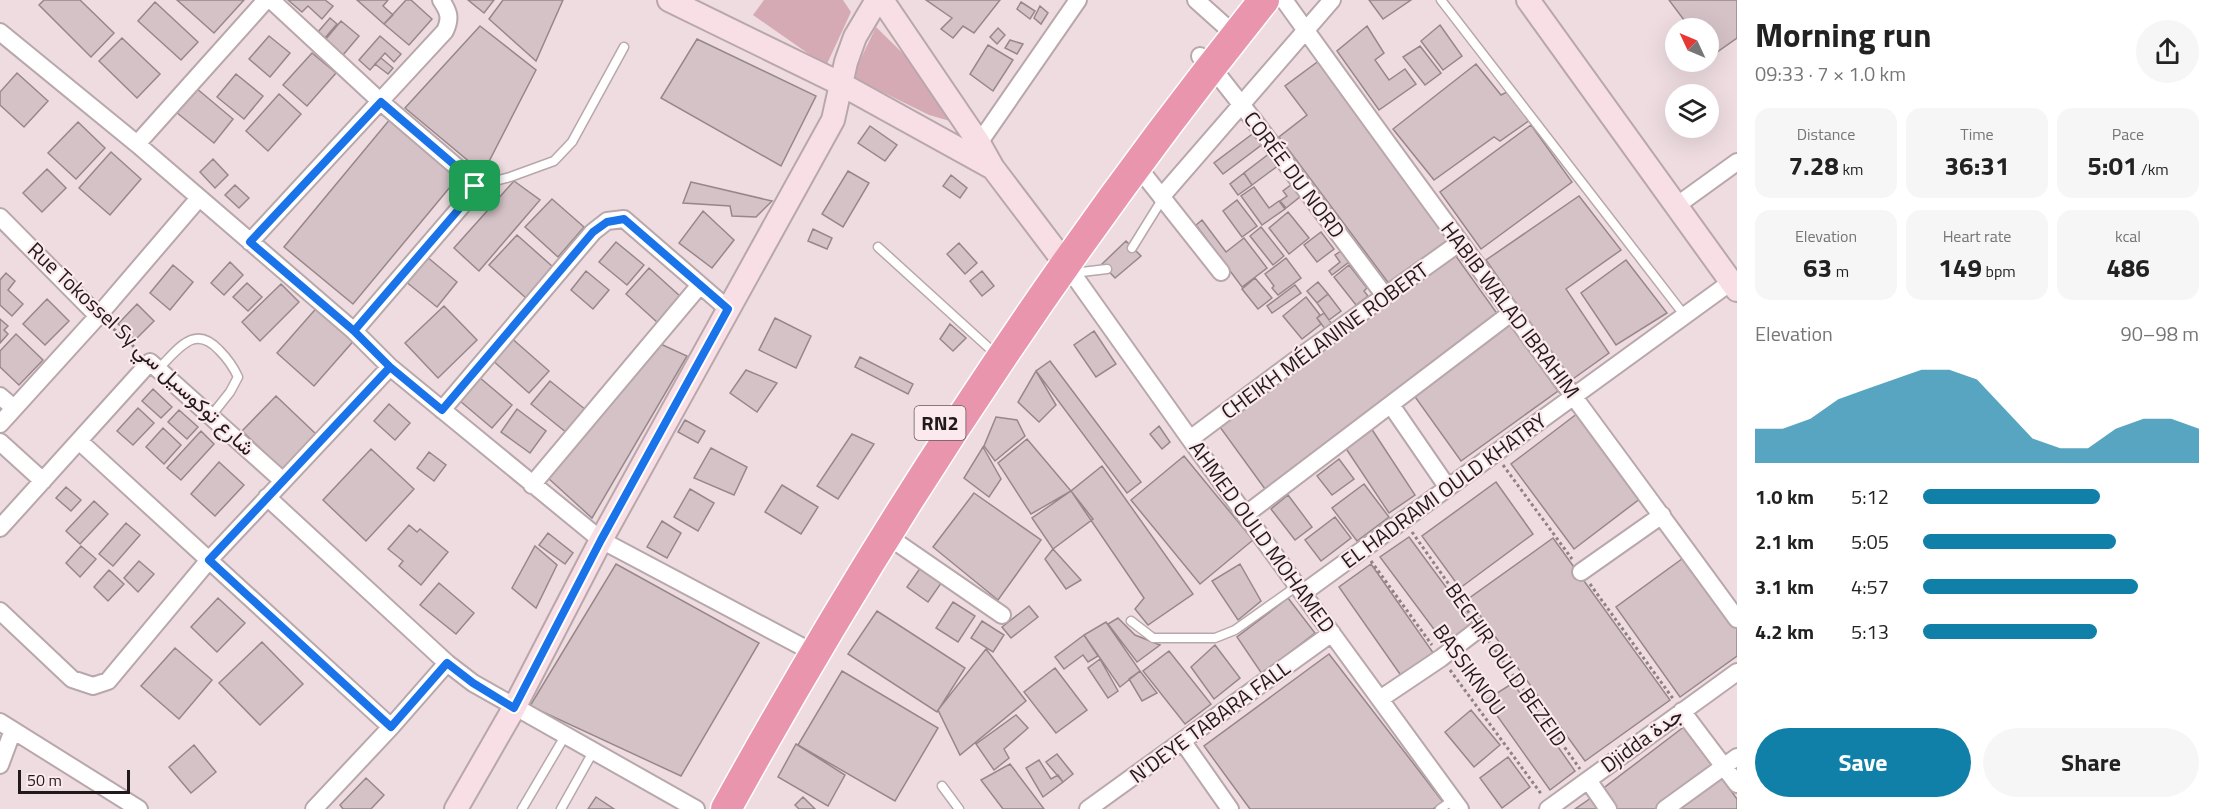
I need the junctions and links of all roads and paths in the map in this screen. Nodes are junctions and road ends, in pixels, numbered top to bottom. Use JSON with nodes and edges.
{"nodes":[{"id":1,"x":266,"y":0,"type":"edge"},
{"id":2,"x":271,"y":0,"type":"edge"},
{"id":3,"x":441,"y":0,"type":"edge"},
{"id":4,"x":669,"y":0,"type":"edge"},
{"id":5,"x":877,"y":0,"type":"edge"},
{"id":6,"x":882,"y":0,"type":"edge"},
{"id":7,"x":1078,"y":0,"type":"edge"},
{"id":8,"x":1196,"y":0,"type":"edge"},
{"id":9,"x":1243,"y":0,"type":"edge"},
{"id":10,"x":1264,"y":0,"type":"edge"},
{"id":11,"x":1284,"y":0,"type":"edge"},
{"id":12,"x":1332,"y":0,"type":"edge"},
{"id":13,"x":1441,"y":0,"type":"edge"},
{"id":14,"x":1528,"y":0,"type":"edge"},
{"id":15,"x":1230,"y":30,"type":"junction"},
{"id":16,"x":0,"y":32,"type":"edge"},
{"id":17,"x":1306,"y":32,"type":"junction"},
{"id":18,"x":624,"y":47,"type":"dead end"},
{"id":19,"x":1206,"y":61,"type":"junction"},
{"id":20,"x":841,"y":84,"type":"junction"},
{"id":21,"x":381,"y":102,"type":"junction"},
{"id":22,"x":1241,"y":104,"type":"junction"},
{"id":23,"x":979,"y":143,"type":"junction"},
{"id":24,"x":137,"y":144,"type":"junction"},
{"id":25,"x":1132,"y":161,"type":"junction"},
{"id":26,"x":1737,"y":162,"type":"edge"},
{"id":27,"x":993,"y":168,"type":"junction"},
{"id":28,"x":473,"y":190,"type":"junction"},
{"id":29,"x":1162,"y":197,"type":"junction"},
{"id":30,"x":199,"y":198,"type":"junction"},
{"id":31,"x":1676,"y":206,"type":"junction"},
{"id":32,"x":0,"y":217,"type":"edge"},
{"id":33,"x":250,"y":242,"type":"junction"},
{"id":34,"x":1459,"y":243,"type":"junction"},
{"id":35,"x":878,"y":247,"type":"dead end"},
{"id":36,"x":1132,"y":248,"type":"dead end"},
{"id":37,"x":1064,"y":262,"type":"junction"},
{"id":38,"x":1107,"y":269,"type":"dead end"},
{"id":39,"x":1221,"y":272,"type":"dead end"},
{"id":40,"x":700,"y":285,"type":"junction"},
{"id":41,"x":1734,"y":286,"type":"edge"},
{"id":42,"x":1385,"y":296,"type":"junction"},
{"id":43,"x":728,"y":309,"type":"junction"},
{"id":44,"x":1511,"y":313,"type":"junction"},
{"id":45,"x":99,"y":316,"type":"junction"},
{"id":46,"x":1685,"y":316,"type":"junction"},
{"id":47,"x":354,"y":331,"type":"junction"},
{"id":48,"x":989,"y":348,"type":"junction"},
{"id":49,"x":154,"y":365,"type":"junction"},
{"id":50,"x":390,"y":367,"type":"junction"},
{"id":51,"x":0,"y":396,"type":"edge"},
{"id":52,"x":1575,"y":396,"type":"junction"},
{"id":53,"x":1391,"y":405,"type":"junction"},
{"id":54,"x":14,"y":408,"type":"junction"},
{"id":55,"x":442,"y":410,"type":"junction"},
{"id":56,"x":211,"y":416,"type":"junction"},
{"id":57,"x":0,"y":424,"type":"edge"},
{"id":58,"x":1191,"y":439,"type":"junction"},
{"id":59,"x":78,"y":441,"type":"junction"},
{"id":60,"x":0,"y":442,"type":"edge"},
{"id":61,"x":43,"y":481,"type":"junction"},
{"id":62,"x":283,"y":481,"type":"junction"},
{"id":63,"x":532,"y":485,"type":"junction"},
{"id":64,"x":1448,"y":488,"type":"junction"},
{"id":65,"x":267,"y":497,"type":"junction"},
{"id":66,"x":1245,"y":515,"type":"junction"},
{"id":67,"x":1662,"y":515,"type":"junction"},
{"id":68,"x":1404,"y":520,"type":"junction"},
{"id":69,"x":0,"y":528,"type":"edge"},
{"id":70,"x":886,"y":535,"type":"junction"},
{"id":71,"x":601,"y":540,"type":"junction"},
{"id":72,"x":1363,"y":549,"type":"junction"},
{"id":73,"x":209,"y":560,"type":"junction"},
{"id":74,"x":1581,"y":572,"type":"dead end"},
{"id":75,"x":1300,"y":590,"type":"junction"},
{"id":76,"x":0,"y":611,"type":"edge"},
{"id":77,"x":1002,"y":615,"type":"dead end"},
{"id":78,"x":1737,"y":619,"type":"edge"},
{"id":79,"x":1131,"y":621,"type":"dead end"},
{"id":80,"x":1480,"y":628,"type":"junction"},
{"id":81,"x":1332,"y":633,"type":"junction"},
{"id":82,"x":807,"y":650,"type":"junction"},
{"id":83,"x":1441,"y":658,"type":"junction"},
{"id":84,"x":447,"y":663,"type":"junction"},
{"id":85,"x":1734,"y":680,"type":"edge"},
{"id":86,"x":1380,"y":699,"type":"junction"},
{"id":87,"x":514,"y":708,"type":"junction"},
{"id":88,"x":1682,"y":711,"type":"junction"},
{"id":89,"x":6,"y":726,"type":"edge"},
{"id":90,"x":391,"y":727,"type":"junction"},
{"id":91,"x":565,"y":736,"type":"junction"},
{"id":92,"x":1183,"y":742,"type":"junction"},
{"id":93,"x":593,"y":752,"type":"junction"},
{"id":94,"x":1731,"y":762,"type":"edge"},
{"id":95,"x":0,"y":765,"type":"edge"},
{"id":96,"x":1588,"y":780,"type":"junction"},
{"id":97,"x":1737,"y":784,"type":"edge"},
{"id":98,"x":942,"y":786,"type":"dead end"},
{"id":99,"x":1451,"y":806,"type":"edge"},
{"id":100,"x":1549,"y":808,"type":"edge"},
{"id":101,"x":139,"y":809,"type":"edge"},
{"id":102,"x":314,"y":809,"type":"edge"},
{"id":103,"x":456,"y":809,"type":"edge"},
{"id":104,"x":522,"y":809,"type":"edge"},
{"id":105,"x":561,"y":809,"type":"edge"},
{"id":106,"x":696,"y":809,"type":"edge"},
{"id":107,"x":709,"y":809,"type":"edge"},
{"id":108,"x":726,"y":809,"type":"edge"},
{"id":109,"x":958,"y":809,"type":"edge"},
{"id":110,"x":1088,"y":809,"type":"edge"},
{"id":111,"x":1230,"y":809,"type":"edge"},
{"id":112,"x":1608,"y":809,"type":"edge"},
{"id":113,"x":1665,"y":809,"type":"edge"}],
"edges":[{"from":1,"to":24,"type":"street"},
{"from":2,"to":21,"type":"street"},
{"from":3,"to":21,"type":"street"},
{"from":4,"to":20,"type":"street"},
{"from":5,"to":20,"type":"street"},
{"from":6,"to":23,"type":"street"},
{"from":7,"to":23,"type":"street"},
{"from":8,"to":15,"type":"street"},
{"from":9,"to":15,"type":"highway","number":"RN2"},
{"from":10,"to":15,"type":"highway","number":"RN2"},
{"from":11,"to":17,"type":"street","name":"HABIB WALAD IBRAHIM"},
{"from":12,"to":17,"type":"street"},
{"from":13,"to":46,"type":"lane"},
{"from":14,"to":31,"type":"street"},
{"from":15,"to":19,"type":"highway","number":"RN2"},
{"from":16,"to":24,"type":"street"},
{"from":17,"to":22,"type":"street"},
{"from":17,"to":34,"type":"street","name":"HABIB WALAD IBRAHIM"},
{"from":18,"to":28,"type":"lane"},
{"from":19,"to":22,"type":"street","name":"CORÉE DU NORD"},
{"from":19,"to":25,"type":"highway","number":"RN2"},
{"from":20,"to":27,"type":"street"},
{"from":20,"to":43,"type":"street"},
{"from":21,"to":28,"type":"street"},
{"from":21,"to":33,"type":"street"},
{"from":22,"to":29,"type":"street"},
{"from":22,"to":42,"type":"street","name":"CORÉE DU NORD"},
{"from":23,"to":27,"type":"street"},
{"from":24,"to":30,"type":"street"},
{"from":25,"to":29,"type":"street"},
{"from":25,"to":37,"type":"highway","number":"RN2"},
{"from":26,"to":31,"type":"street"},
{"from":27,"to":37,"type":"street"},
{"from":28,"to":47,"type":"street"},
{"from":29,"to":36,"type":"lane"},
{"from":29,"to":39,"type":"street"},
{"from":30,"to":33,"type":"street"},
{"from":30,"to":45,"type":"street"},
{"from":31,"to":41,"type":"street"},
{"from":32,"to":45,"type":"street","name":"Rue Tokossel Sy شارع توكوسيل سي"},
{"from":33,"to":47,"type":"street"},
{"from":34,"to":42,"type":"street","name":"CHEIKH MÉLANINE ROBERT"},
{"from":34,"to":44,"type":"street","name":"HABIB WALAD IBRAHIM"},
{"from":35,"to":48,"type":"lane"},
{"from":37,"to":38,"type":"lane"},
{"from":37,"to":48,"type":"highway","number":"RN2"},
{"from":37,"to":58,"type":"street","name":"AHMED OULD MOHAMED"},
{"from":37,"to":70,"type":"highway","number":"RN2"},
{"from":40,"to":43,"type":"street"},
{"from":40,"to":55,"type":"street"},
{"from":40,"to":63,"type":"street"},
{"from":41,"to":46,"type":"street","name":"EL HADRAMI OULD KHATRY"},
{"from":42,"to":58,"type":"street","name":"CHEIKH MÉLANINE ROBERT"},
{"from":43,"to":71,"type":"street"},
{"from":44,"to":52,"type":"street","name":"HABIB WALAD IBRAHIM"},
{"from":44,"to":53,"type":"street"},
{"from":45,"to":49,"type":"path","name":"Rue Tokossel Sy شارع توكوسيل سي"},
{"from":45,"to":54,"type":"street"},
{"from":46,"to":52,"type":"street","name":"EL HADRAMI OULD KHATRY"},
{"from":47,"to":50,"type":"street"},
{"from":48,"to":82,"type":"highway","number":"RN2"},
{"from":49,"to":56,"type":"street","name":"Rue Tokossel Sy شارع توكوسيل سي"},
{"from":49,"to":56,"type":"lane"},
{"from":49,"to":59,"type":"street"},
{"from":50,"to":55,"type":"street"},
{"from":50,"to":62,"type":"street"},
{"from":51,"to":54,"type":"street"},
{"from":52,"to":64,"type":"street","name":"EL HADRAMI OULD KHATRY"},
{"from":52,"to":67,"type":"street","name":"HABIB WALAD IBRAHIM"},
{"from":53,"to":64,"type":"street"},
{"from":53,"to":66,"type":"street"},
{"from":54,"to":57,"type":"street"},
{"from":55,"to":63,"type":"street"},
{"from":56,"to":62,"type":"street","name":"Rue Tokossel Sy شارع توكوسيل سي"},
{"from":58,"to":66,"type":"street","name":"AHMED OULD MOHAMED"},
{"from":59,"to":61,"type":"street"},
{"from":59,"to":73,"type":"street"},
{"from":60,"to":61,"type":"street"},
{"from":61,"to":69,"type":"street"},
{"from":62,"to":65,"type":"street"},
{"from":63,"to":71,"type":"street"},
{"from":64,"to":68,"type":"street","name":"EL HADRAMI OULD KHATRY"},
{"from":65,"to":73,"type":"street"},
{"from":65,"to":84,"type":"street"},
{"from":66,"to":75,"type":"street","name":"AHMED OULD MOHAMED"},
{"from":67,"to":74,"type":"street"},
{"from":67,"to":78,"type":"street","name":"HABIB WALAD IBRAHIM"},
{"from":68,"to":72,"type":"street","name":"EL HADRAMI OULD KHATRY"},
{"from":68,"to":80,"type":"path","name":"BECHIR OULD BEZEID"},
{"from":70,"to":77,"type":"street"},
{"from":70,"to":82,"type":"highway","number":"RN2"},
{"from":71,"to":82,"type":"street"},
{"from":71,"to":87,"type":"street"},
{"from":72,"to":75,"type":"street","name":"EL HADRAMI OULD KHATRY"},
{"from":72,"to":83,"type":"path","name":"BASSIKNOU"},
{"from":73,"to":76,"type":"street"},
{"from":73,"to":90,"type":"street"},
{"from":75,"to":79,"type":"lane"},
{"from":75,"to":81,"type":"street","name":"AHMED OULD MOHAMED"},
{"from":80,"to":83,"type":"street"},
{"from":80,"to":96,"type":"path","name":"BECHIR OULD BEZEID"},
{"from":81,"to":86,"type":"street","name":"AHMED OULD MOHAMED"},
{"from":81,"to":92,"type":"street","name":"N'DEYE TABARA FALL"},
{"from":82,"to":107,"type":"highway","number":"RN2"},
{"from":82,"to":108,"type":"highway","number":"RN2"},
{"from":83,"to":86,"type":"street"},
{"from":83,"to":100,"type":"path","name":"BASSIKNOU"},
{"from":84,"to":87,"type":"street"},
{"from":84,"to":90,"type":"street"},
{"from":85,"to":88,"type":"street","name":"Djidda جدة"},
{"from":86,"to":99,"type":"street","name":"AHMED OULD MOHAMED"},
{"from":87,"to":91,"type":"street"},
{"from":87,"to":103,"type":"street"},
{"from":88,"to":94,"type":"street"},
{"from":88,"to":96,"type":"street","name":"Djidda جدة"},
{"from":89,"to":95,"type":"street"},
{"from":89,"to":101,"type":"street"},
{"from":90,"to":102,"type":"street"},
{"from":91,"to":93,"type":"street"},
{"from":91,"to":104,"type":"lane"},
{"from":92,"to":110,"type":"street","name":"N'DEYE TABARA FALL"},
{"from":92,"to":111,"type":"street"},
{"from":93,"to":105,"type":"lane"},
{"from":93,"to":106,"type":"street"},
{"from":94,"to":97,"type":"street"},
{"from":94,"to":113,"type":"street"},
{"from":96,"to":100,"type":"street","name":"Djidda جدة"},
{"from":96,"to":112,"type":"street"},
{"from":98,"to":109,"type":"lane"}]}
